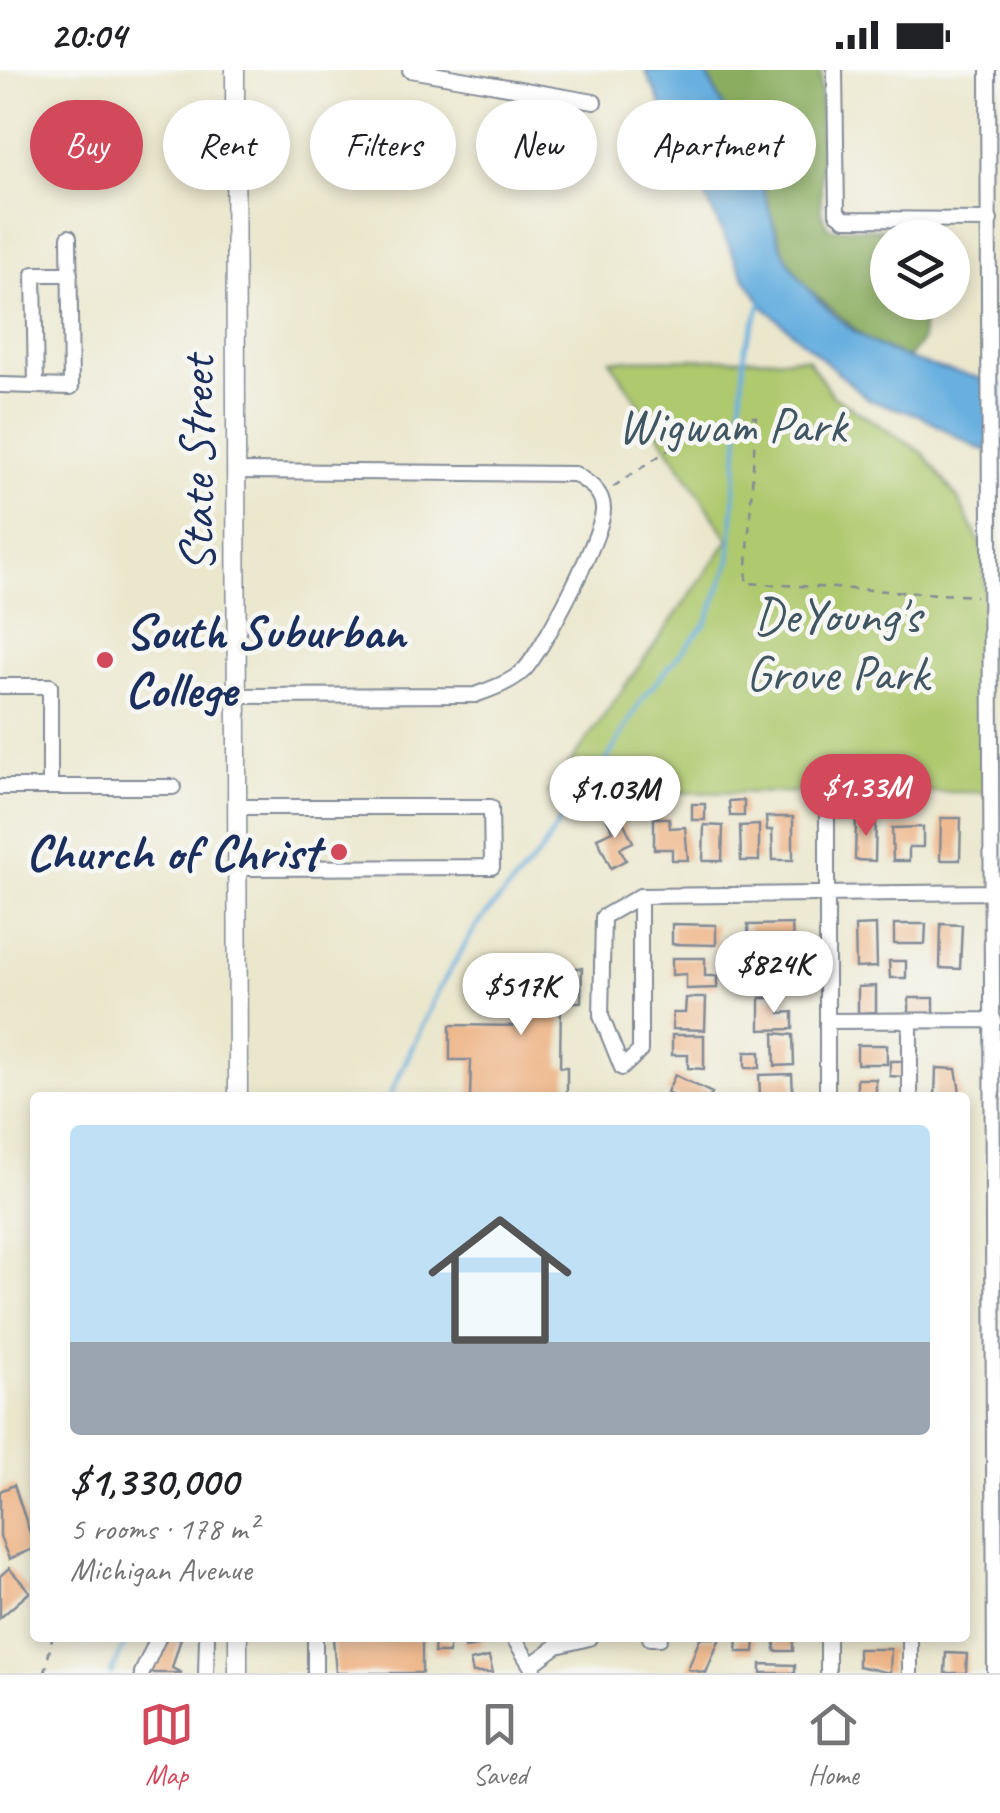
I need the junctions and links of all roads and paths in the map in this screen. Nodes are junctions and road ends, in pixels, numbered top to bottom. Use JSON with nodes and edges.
{"nodes":[{"id":1,"x":235,"y":70,"type":"edge"},
{"id":2,"x":410,"y":70,"type":"edge"},
{"id":3,"x":835,"y":70,"type":"edge"},
{"id":4,"x":988,"y":70,"type":"edge"},
{"id":5,"x":582,"y":100,"type":"edge"},
{"id":6,"x":995,"y":161,"type":"edge"},
{"id":7,"x":990,"y":220,"type":"junction"},
{"id":8,"x":70,"y":238,"type":"dead end"},
{"id":9,"x":70,"y":274,"type":"junction"},
{"id":10,"x":0,"y":385,"type":"edge"},
{"id":11,"x":36,"y":386,"type":"junction"},
{"id":12,"x":237,"y":471,"type":"junction"},
{"id":13,"x":600,"y":496,"type":"junction"},
{"id":14,"x":993,"y":597,"type":"junction"},
{"id":15,"x":0,"y":686,"type":"edge"},
{"id":16,"x":236,"y":696,"type":"junction"},
{"id":17,"x":0,"y":786,"type":"edge"},
{"id":18,"x":50,"y":786,"type":"junction"},
{"id":19,"x":172,"y":787,"type":"dead end"},
{"id":20,"x":827,"y":801,"type":"dead end"},
{"id":21,"x":237,"y":807,"type":"junction"},
{"id":22,"x":238,"y":868,"type":"junction"},
{"id":23,"x":994,"y":892,"type":"junction"},
{"id":24,"x":827,"y":894,"type":"junction"},
{"id":25,"x":640,"y":896,"type":"junction"},
{"id":26,"x":994,"y":1020,"type":"junction"},
{"id":27,"x":827,"y":1021,"type":"junction"},
{"id":28,"x":910,"y":1021,"type":"junction"},
{"id":29,"x":238,"y":1092,"type":"edge"},
{"id":30,"x":827,"y":1092,"type":"edge"},
{"id":31,"x":910,"y":1092,"type":"edge"},
{"id":32,"x":51,"y":1642,"type":"edge"},
{"id":33,"x":156,"y":1642,"type":"edge"},
{"id":34,"x":206,"y":1642,"type":"edge"},
{"id":35,"x":238,"y":1642,"type":"edge"},
{"id":36,"x":315,"y":1642,"type":"edge"},
{"id":37,"x":516,"y":1642,"type":"edge"},
{"id":38,"x":573,"y":1642,"type":"edge"},
{"id":39,"x":828,"y":1642,"type":"edge"},
{"id":40,"x":910,"y":1642,"type":"edge"},
{"id":41,"x":533,"y":1669,"type":"edge"},
{"id":42,"x":45,"y":1673,"type":"edge"},
{"id":43,"x":142,"y":1673,"type":"edge"},
{"id":44,"x":206,"y":1673,"type":"edge"},
{"id":45,"x":238,"y":1673,"type":"edge"},
{"id":46,"x":314,"y":1673,"type":"edge"},
{"id":47,"x":828,"y":1673,"type":"edge"},
{"id":48,"x":910,"y":1673,"type":"edge"},
{"id":49,"x":995,"y":1673,"type":"edge"}],
"edges":[{"from":1,"to":12,"type":"main road","name":"State Street"},
{"from":2,"to":5,"type":"street"},
{"from":3,"to":7,"type":"street"},
{"from":4,"to":6,"type":"street"},
{"from":6,"to":7,"type":"street"},
{"from":7,"to":14,"type":"street"},
{"from":8,"to":9,"type":"street"},
{"from":9,"to":11,"type":"street"},
{"from":9,"to":11,"type":"street"},
{"from":10,"to":11,"type":"street"},
{"from":12,"to":13,"type":"street"},
{"from":12,"to":16,"type":"main road","name":"State Street"},
{"from":13,"to":14,"type":"path"},
{"from":13,"to":16,"type":"street"},
{"from":14,"to":23,"type":"street"},
{"from":15,"to":18,"type":"street"},
{"from":16,"to":21,"type":"main road","name":"State Street"},
{"from":17,"to":18,"type":"street"},
{"from":18,"to":19,"type":"street"},
{"from":20,"to":24,"type":"street"},
{"from":21,"to":22,"type":"main road","name":"State Street"},
{"from":21,"to":22,"type":"street"},
{"from":22,"to":29,"type":"main road","name":"State Street"},
{"from":23,"to":24,"type":"street"},
{"from":23,"to":26,"type":"street"},
{"from":24,"to":25,"type":"street"},
{"from":24,"to":27,"type":"street"},
{"from":25,"to":25,"type":"street"},
{"from":26,"to":28,"type":"street"},
{"from":26,"to":49,"type":"street"},
{"from":27,"to":28,"type":"street"},
{"from":27,"to":30,"type":"street"},
{"from":28,"to":31,"type":"street"},
{"from":32,"to":42,"type":"path"},
{"from":33,"to":43,"type":"street"},
{"from":34,"to":44,"type":"street"},
{"from":35,"to":45,"type":"main road"},
{"from":36,"to":46,"type":"street"},
{"from":37,"to":41,"type":"street"},
{"from":38,"to":41,"type":"street"},
{"from":39,"to":47,"type":"street"},
{"from":40,"to":48,"type":"street"}]}
